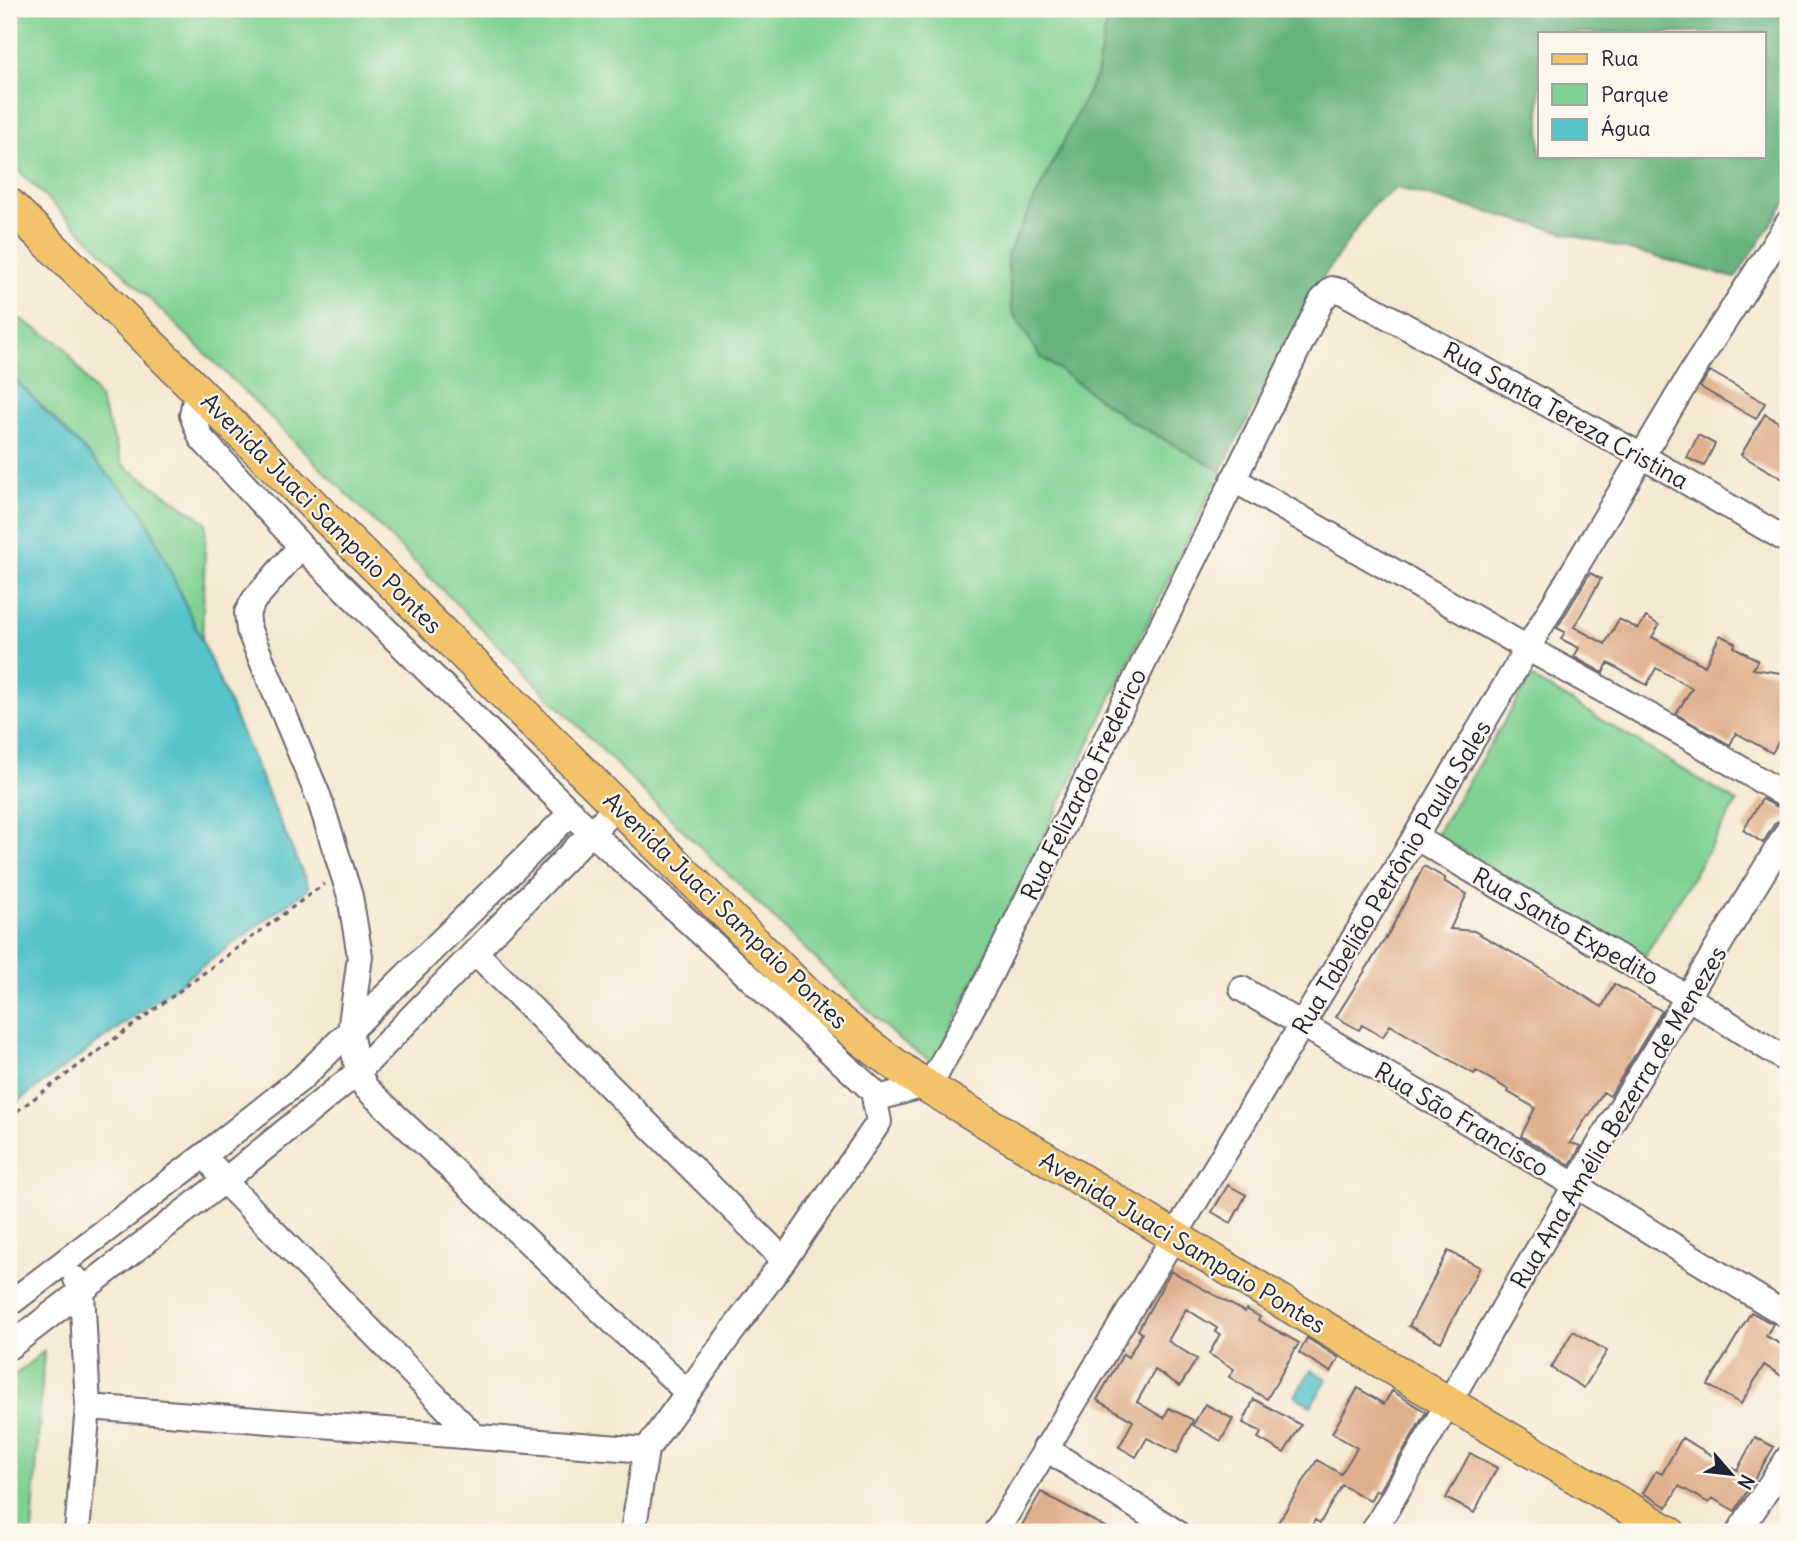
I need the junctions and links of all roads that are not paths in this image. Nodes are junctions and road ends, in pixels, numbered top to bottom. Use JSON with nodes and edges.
{"nodes":[{"id":1,"x":9,"y":204,"type":"edge"},
{"id":2,"x":1788,"y":223,"type":"edge"},
{"id":3,"x":1343,"y":292,"type":"joint"},
{"id":4,"x":197,"y":390,"type":"junction"},
{"id":5,"x":1643,"y":456,"type":"junction"},
{"id":6,"x":1233,"y":479,"type":"junction"},
{"id":7,"x":1788,"y":541,"type":"edge"},
{"id":8,"x":301,"y":546,"type":"junction"},
{"id":9,"x":1527,"y":648,"type":"junction"},
{"id":10,"x":1788,"y":797,"type":"edge"},
{"id":11,"x":618,"y":805,"type":"junction"},
{"id":12,"x":572,"y":812,"type":"junction"},
{"id":13,"x":1788,"y":831,"type":"edge"},
{"id":14,"x":592,"y":833,"type":"junction"},
{"id":15,"x":1415,"y":837,"type":"junction"},
{"id":16,"x":476,"y":953,"type":"junction"},
{"id":17,"x":1242,"y":989,"type":"dead end"},
{"id":18,"x":1689,"y":998,"type":"junction"},
{"id":19,"x":1302,"y":1024,"type":"junction"},
{"id":20,"x":350,"y":1032,"type":"junction"},
{"id":21,"x":1788,"y":1061,"type":"edge"},
{"id":22,"x":358,"y":1072,"type":"junction"},
{"id":23,"x":927,"y":1086,"type":"junction"},
{"id":24,"x":875,"y":1099,"type":"junction"},
{"id":25,"x":206,"y":1154,"type":"junction"},
{"id":26,"x":224,"y":1181,"type":"junction"},
{"id":27,"x":1576,"y":1186,"type":"junction"},
{"id":28,"x":1173,"y":1237,"type":"junction"},
{"id":29,"x":65,"y":1260,"type":"junction"},
{"id":30,"x":784,"y":1260,"type":"junction"},
{"id":31,"x":82,"y":1290,"type":"junction"},
{"id":32,"x":9,"y":1304,"type":"edge"},
{"id":33,"x":1788,"y":1316,"type":"edge"},
{"id":34,"x":9,"y":1347,"type":"edge"},
{"id":35,"x":687,"y":1392,"type":"junction"},
{"id":36,"x":1449,"y":1403,"type":"junction"},
{"id":37,"x":88,"y":1407,"type":"junction"},
{"id":38,"x":475,"y":1437,"type":"junction"},
{"id":39,"x":1045,"y":1448,"type":"junction"},
{"id":40,"x":646,"y":1450,"type":"junction"},
{"id":41,"x":1788,"y":1458,"type":"edge"},
{"id":42,"x":77,"y":1532,"type":"edge"},
{"id":43,"x":633,"y":1532,"type":"edge"},
{"id":44,"x":996,"y":1532,"type":"edge"},
{"id":45,"x":1176,"y":1532,"type":"edge"},
{"id":46,"x":1373,"y":1532,"type":"edge"},
{"id":47,"x":1669,"y":1532,"type":"edge"},
{"id":48,"x":1739,"y":1532,"type":"edge"}],
"edges":[{"from":1,"to":4,"type":"main road","name":"Avenida Juaci Sampaio Pontes"},
{"from":2,"to":5,"type":"street","name":"Rua Tabelião Petrônio Paula Sales"},
{"from":3,"to":5,"type":"street","name":"Rua Santa Tereza Cristina"},
{"from":3,"to":6,"type":"street","name":"Rua Felizardo Frederico"},
{"from":4,"to":8,"type":"street"},
{"from":4,"to":11,"type":"main road","name":"Avenida Juaci Sampaio Pontes"},
{"from":5,"to":7,"type":"street","name":"Rua Santa Tereza Cristina"},
{"from":5,"to":9,"type":"street","name":"Rua Tabelião Petrônio Paula Sales"},
{"from":6,"to":9,"type":"street"},
{"from":6,"to":23,"type":"street","name":"Rua Felizardo Frederico"},
{"from":8,"to":12,"type":"street"},
{"from":8,"to":20,"type":"street"},
{"from":9,"to":10,"type":"street"},
{"from":9,"to":15,"type":"street","name":"Rua Tabelião Petrônio Paula Sales"},
{"from":11,"to":14,"type":"street"},
{"from":11,"to":23,"type":"main road","name":"Avenida Juaci Sampaio Pontes"},
{"from":12,"to":14,"type":"street"},
{"from":12,"to":20,"type":"street"},
{"from":13,"to":18,"type":"street","name":"Rua Ana Amélia Bezerra de Menezes"},
{"from":14,"to":16,"type":"street"},
{"from":14,"to":24,"type":"street"},
{"from":15,"to":18,"type":"street","name":"Rua Santo Expedito"},
{"from":15,"to":19,"type":"street","name":"Rua Tabelião Petrônio Paula Sales"},
{"from":16,"to":22,"type":"street"},
{"from":16,"to":30,"type":"street"},
{"from":17,"to":19,"type":"street","name":"Rua São Francisco"},
{"from":18,"to":21,"type":"street","name":"Rua Santo Expedito"},
{"from":18,"to":27,"type":"street","name":"Rua Ana Amélia Bezerra de Menezes"},
{"from":19,"to":27,"type":"street","name":"Rua São Francisco"},
{"from":19,"to":28,"type":"street","name":"Rua Tabelião Petrônio Paula Sales"},
{"from":20,"to":22,"type":"street"},
{"from":20,"to":25,"type":"street"},
{"from":22,"to":26,"type":"street"},
{"from":22,"to":35,"type":"street"},
{"from":23,"to":24,"type":"street"},
{"from":23,"to":28,"type":"main road","name":"Avenida Juaci Sampaio Pontes"},
{"from":24,"to":30,"type":"street"},
{"from":25,"to":26,"type":"street"},
{"from":25,"to":29,"type":"street"},
{"from":26,"to":31,"type":"street"},
{"from":26,"to":38,"type":"street"},
{"from":27,"to":33,"type":"street","name":"Rua São Francisco"},
{"from":27,"to":36,"type":"street","name":"Rua Ana Amélia Bezerra de Menezes"},
{"from":28,"to":36,"type":"main road","name":"Avenida Juaci Sampaio Pontes"},
{"from":28,"to":39,"type":"street","name":"Rua Tabelião Petrônio Paula Sales"},
{"from":29,"to":31,"type":"street"},
{"from":29,"to":32,"type":"street"},
{"from":30,"to":35,"type":"street"},
{"from":31,"to":34,"type":"street"},
{"from":31,"to":37,"type":"street"},
{"from":35,"to":40,"type":"street"},
{"from":36,"to":46,"type":"street","name":"Rua Ana Amélia Bezerra de Menezes"},
{"from":36,"to":47,"type":"main road","name":"Avenida Juaci Sampaio Pontes"},
{"from":37,"to":38,"type":"street"},
{"from":37,"to":42,"type":"street"},
{"from":38,"to":40,"type":"street"},
{"from":39,"to":44,"type":"street","name":"Rua Tabelião Petrônio Paula Sales"},
{"from":39,"to":45,"type":"street"},
{"from":40,"to":43,"type":"street"},
{"from":41,"to":48,"type":"street"}]}
